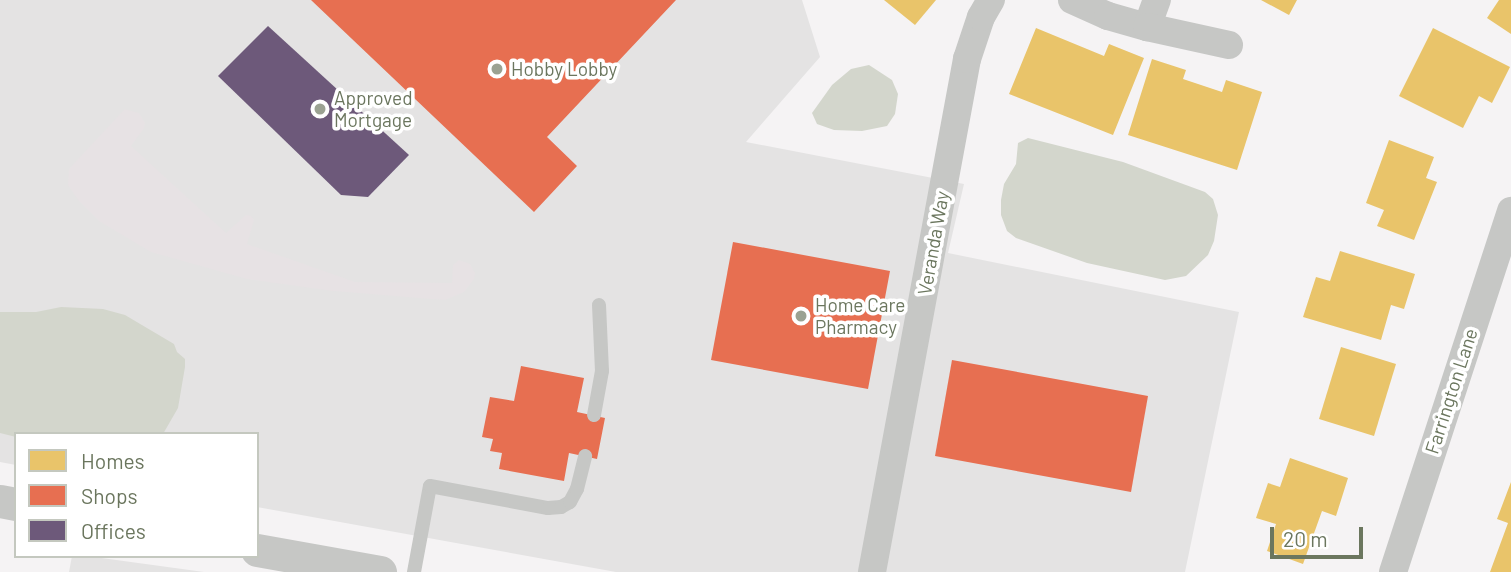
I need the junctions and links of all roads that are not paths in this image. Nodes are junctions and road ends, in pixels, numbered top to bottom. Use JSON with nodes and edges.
{"nodes":[{"id":1,"x":991,"y":0,"type":"edge"},
{"id":2,"x":1072,"y":0,"type":"edge"},
{"id":3,"x":1157,"y":0,"type":"edge"},
{"id":4,"x":1147,"y":27,"type":"junction"},
{"id":5,"x":1229,"y":45,"type":"dead end"},
{"id":6,"x":1511,"y":211,"type":"edge"},
{"id":7,"x":599,"y":305,"type":"dead end"},
{"id":8,"x":594,"y":415,"type":"dead end"},
{"id":9,"x":585,"y":456,"type":"dead end"},
{"id":10,"x":259,"y":550,"type":"edge"},
{"id":11,"x":380,"y":572,"type":"edge"},
{"id":12,"x":414,"y":572,"type":"edge"},
{"id":13,"x":872,"y":572,"type":"edge"},
{"id":14,"x":1394,"y":572,"type":"edge"}],
"edges":[{"from":1,"to":13,"type":"street","name":"Veranda Way"},
{"from":2,"to":4,"type":"street"},
{"from":3,"to":4,"type":"street"},
{"from":4,"to":5,"type":"street"},
{"from":6,"to":14,"type":"street","name":"Farrington Lane"},
{"from":7,"to":8,"type":"lane"},
{"from":9,"to":12,"type":"lane"},
{"from":10,"to":11,"type":"street"}]}
